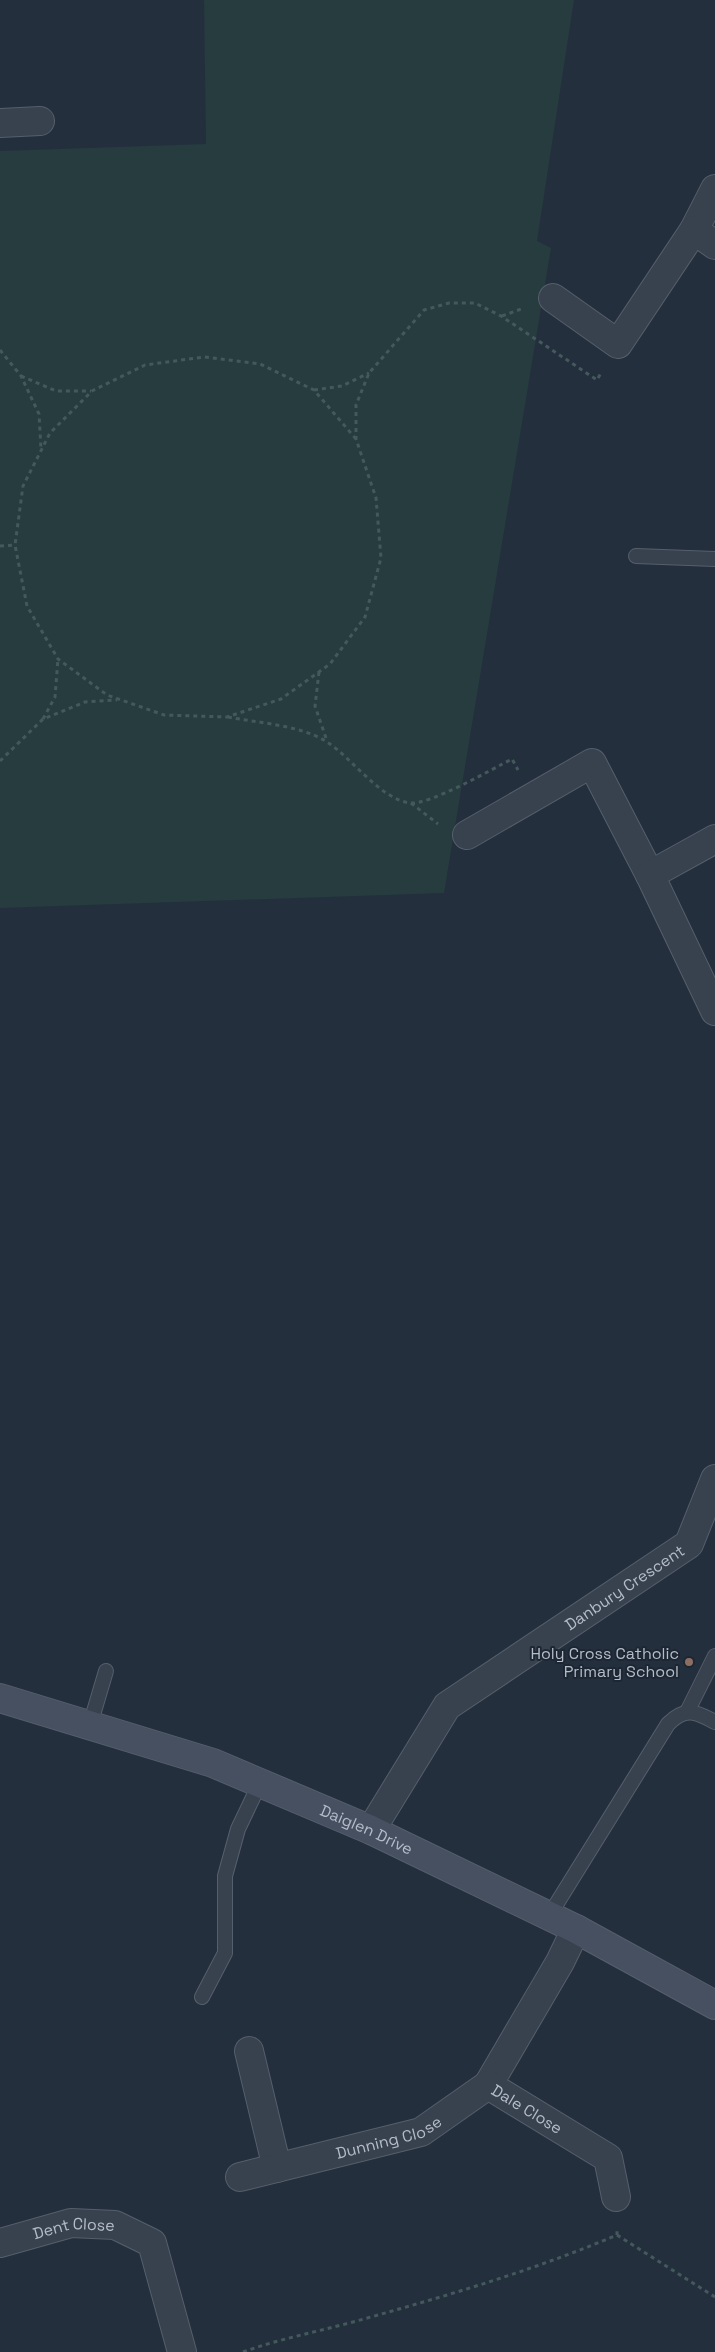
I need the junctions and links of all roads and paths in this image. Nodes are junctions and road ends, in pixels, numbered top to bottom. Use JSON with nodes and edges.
{"nodes":[{"id":1,"x":40,"y":121,"type":"dead end"},
{"id":2,"x":0,"y":123,"type":"edge"},
{"id":3,"x":715,"y":189,"type":"edge"},
{"id":4,"x":705,"y":237,"type":"edge"},
{"id":5,"x":553,"y":298,"type":"dead end"},
{"id":6,"x":618,"y":344,"type":"junction"},
{"id":7,"x":0,"y":350,"type":"edge"},
{"id":8,"x":369,"y":374,"type":"junction"},
{"id":9,"x":21,"y":376,"type":"junction"},
{"id":10,"x":314,"y":390,"type":"junction"},
{"id":11,"x":92,"y":391,"type":"junction"},
{"id":12,"x":356,"y":439,"type":"junction"},
{"id":13,"x":41,"y":450,"type":"junction"},
{"id":14,"x":0,"y":546,"type":"edge"},
{"id":15,"x":15,"y":546,"type":"junction"},
{"id":16,"x":636,"y":556,"type":"dead end"},
{"id":17,"x":715,"y":559,"type":"edge"},
{"id":18,"x":58,"y":659,"type":"junction"},
{"id":19,"x":319,"y":672,"type":"junction"},
{"id":20,"x":120,"y":699,"type":"junction"},
{"id":21,"x":227,"y":717,"type":"junction"},
{"id":22,"x":43,"y":720,"type":"junction"},
{"id":23,"x":328,"y":742,"type":"junction"},
{"id":24,"x":0,"y":760,"type":"edge"},
{"id":25,"x":534,"y":796,"type":"junction"},
{"id":26,"x":467,"y":835,"type":"dead end"},
{"id":27,"x":715,"y":839,"type":"edge"},
{"id":28,"x":650,"y":875,"type":"junction"},
{"id":29,"x":715,"y":1011,"type":"edge"},
{"id":30,"x":715,"y":1479,"type":"edge"},
{"id":31,"x":715,"y":1656,"type":"edge"},
{"id":32,"x":106,"y":1671,"type":"dead end"},
{"id":33,"x":0,"y":1698,"type":"edge"},
{"id":34,"x":687,"y":1712,"type":"junction"},
{"id":35,"x":715,"y":1722,"type":"edge"},
{"id":36,"x":90,"y":1726,"type":"junction"},
{"id":37,"x":260,"y":1783,"type":"junction"},
{"id":38,"x":371,"y":1830,"type":"junction"},
{"id":39,"x":549,"y":1916,"type":"junction"},
{"id":40,"x":576,"y":1929,"type":"junction"},
{"id":41,"x":202,"y":1996,"type":"dead end"},
{"id":42,"x":715,"y":2005,"type":"edge"},
{"id":43,"x":249,"y":2051,"type":"dead end"},
{"id":44,"x":488,"y":2085,"type":"junction"},
{"id":45,"x":277,"y":2168,"type":"junction"},
{"id":46,"x":240,"y":2178,"type":"dead end"},
{"id":47,"x":616,"y":2198,"type":"joint"},
{"id":48,"x":617,"y":2235,"type":"junction"},
{"id":49,"x":0,"y":2243,"type":"edge"},
{"id":50,"x":715,"y":2297,"type":"edge"},
{"id":51,"x":182,"y":2352,"type":"edge"},
{"id":52,"x":243,"y":2352,"type":"edge"}],
"edges":[{"from":1,"to":2,"type":"street"},
{"from":3,"to":4,"type":"street"},
{"from":4,"to":6,"type":"street"},
{"from":5,"to":6,"type":"street"},
{"from":6,"to":8,"type":"path"},
{"from":7,"to":9,"type":"path"},
{"from":8,"to":10,"type":"path"},
{"from":8,"to":12,"type":"path"},
{"from":9,"to":11,"type":"path"},
{"from":9,"to":13,"type":"path"},
{"from":10,"to":11,"type":"path"},
{"from":10,"to":12,"type":"path"},
{"from":11,"to":13,"type":"path"},
{"from":12,"to":19,"type":"path"},
{"from":13,"to":15,"type":"path"},
{"from":14,"to":15,"type":"path"},
{"from":15,"to":18,"type":"path"},
{"from":16,"to":17,"type":"lane"},
{"from":18,"to":20,"type":"path"},
{"from":18,"to":22,"type":"path"},
{"from":19,"to":21,"type":"path"},
{"from":19,"to":23,"type":"path"},
{"from":20,"to":21,"type":"path"},
{"from":20,"to":22,"type":"path"},
{"from":21,"to":23,"type":"path"},
{"from":22,"to":24,"type":"path"},
{"from":23,"to":25,"type":"path"},
{"from":25,"to":26,"type":"street"},
{"from":25,"to":28,"type":"street"},
{"from":27,"to":28,"type":"street"},
{"from":28,"to":29,"type":"street"},
{"from":30,"to":38,"type":"street","name":"Danbury Crescent"},
{"from":31,"to":34,"type":"lane"},
{"from":32,"to":36,"type":"lane"},
{"from":33,"to":36,"type":"street","name":"Daiglen Drive"},
{"from":34,"to":35,"type":"lane"},
{"from":34,"to":39,"type":"lane"},
{"from":36,"to":37,"type":"street","name":"Daiglen Drive"},
{"from":37,"to":38,"type":"street","name":"Daiglen Drive"},
{"from":37,"to":41,"type":"lane"},
{"from":38,"to":39,"type":"street","name":"Daiglen Drive"},
{"from":39,"to":40,"type":"street","name":"Daiglen Drive"},
{"from":40,"to":42,"type":"street","name":"Daiglen Drive"},
{"from":40,"to":44,"type":"street","name":"Dale Close"},
{"from":43,"to":45,"type":"street"},
{"from":44,"to":45,"type":"street","name":"Dunning Close"},
{"from":44,"to":47,"type":"street","name":"Dale Close"},
{"from":45,"to":46,"type":"street","name":"Dunning Close"},
{"from":47,"to":48,"type":"path"},
{"from":48,"to":50,"type":"path"},
{"from":48,"to":52,"type":"path"},
{"from":49,"to":51,"type":"street","name":"Dent Close"}]}
